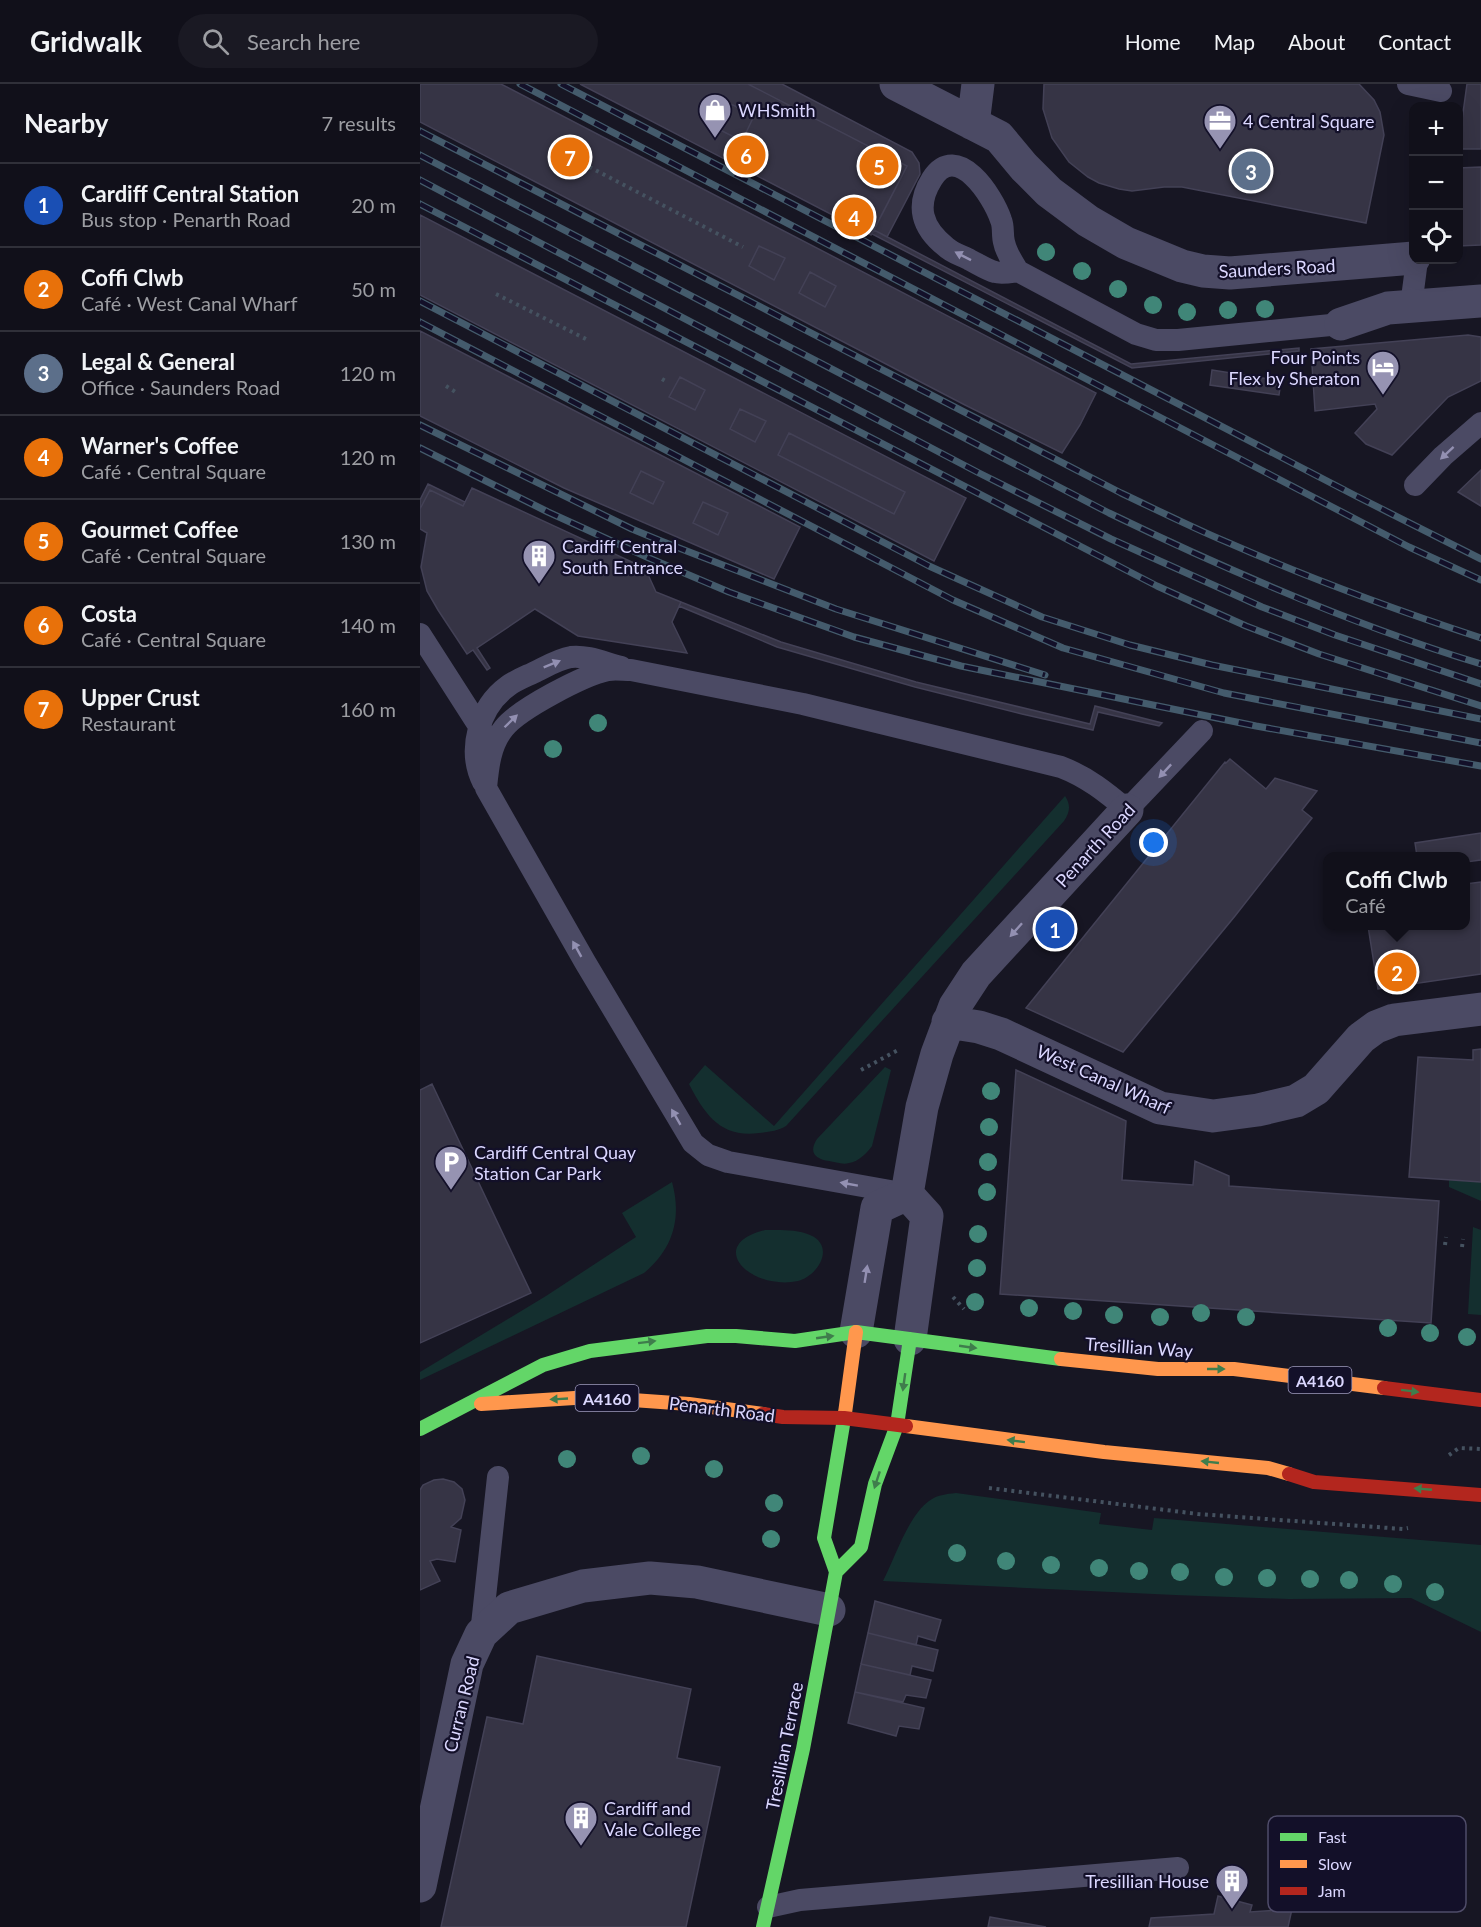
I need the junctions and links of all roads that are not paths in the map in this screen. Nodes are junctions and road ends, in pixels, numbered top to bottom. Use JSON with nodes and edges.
{"nodes":[{"id":1,"x":896,"y":84,"type":"edge"},
{"id":2,"x":978,"y":84,"type":"edge"},
{"id":3,"x":1408,"y":84,"type":"edge"},
{"id":4,"x":1441,"y":94,"type":"edge"},
{"id":5,"x":973,"y":124,"type":"junction"},
{"id":6,"x":1409,"y":259,"type":"edge"},
{"id":7,"x":1415,"y":264,"type":"edge"},
{"id":8,"x":1018,"y":272,"type":"junction"},
{"id":9,"x":1481,"y":301,"type":"edge"},
{"id":10,"x":1411,"y":306,"type":"junction"},
{"id":11,"x":1341,"y":324,"type":"joint"},
{"id":12,"x":1481,"y":423,"type":"edge"},
{"id":13,"x":1415,"y":485,"type":"dead end"},
{"id":14,"x":420,"y":634,"type":"edge"},
{"id":15,"x":631,"y":670,"type":"junction"},
{"id":16,"x":480,"y":728,"type":"junction"},
{"id":17,"x":1202,"y":731,"type":"dead end"},
{"id":18,"x":493,"y":749,"type":"junction"},
{"id":19,"x":486,"y":788,"type":"junction"},
{"id":20,"x":1127,"y":810,"type":"junction"},
{"id":21,"x":1481,"y":1009,"type":"edge"},
{"id":22,"x":948,"y":1022,"type":"junction"},
{"id":23,"x":907,"y":1194,"type":"junction"},
{"id":24,"x":856,"y":1332,"type":"junction"},
{"id":25,"x":910,"y":1340,"type":"junction"},
{"id":26,"x":795,"y":1341,"type":"joint"},
{"id":27,"x":1481,"y":1400,"type":"edge"},
{"id":28,"x":471,"y":1404,"type":"junction"},
{"id":29,"x":844,"y":1418,"type":"junction"},
{"id":30,"x":897,"y":1425,"type":"junction"},
{"id":31,"x":420,"y":1429,"type":"edge"},
{"id":32,"x":498,"y":1477,"type":"dead end"},
{"id":33,"x":1481,"y":1495,"type":"edge"},
{"id":34,"x":836,"y":1572,"type":"junction"},
{"id":35,"x":829,"y":1610,"type":"junction"},
{"id":36,"x":481,"y":1634,"type":"junction"},
{"id":37,"x":1178,"y":1868,"type":"dead end"},
{"id":38,"x":420,"y":1886,"type":"edge"},
{"id":39,"x":766,"y":1917,"type":"edge"}],
"edges":[{"from":1,"to":5,"type":"street","name":"Saunders Road"},
{"from":2,"to":5,"type":"street"},
{"from":3,"to":4,"type":"lane"},
{"from":5,"to":6,"type":"street","name":"Saunders Road"},
{"from":7,"to":10,"type":"lane"},
{"from":8,"to":8,"type":"lane","one_way":true},
{"from":8,"to":11,"type":"lane"},
{"from":9,"to":10,"type":"street"},
{"from":10,"to":11,"type":"street"},
{"from":12,"to":13,"type":"lane","one_way":true},
{"from":14,"to":16,"type":"lane"},
{"from":16,"to":15,"type":"lane","one_way":true},
{"from":18,"to":15,"type":"lane","one_way":true},
{"from":15,"to":20,"type":"lane"},
{"from":16,"to":18,"type":"lane"},
{"from":16,"to":19,"type":"lane"},
{"from":17,"to":20,"type":"lane","name":"Penarth Road","one_way":true},
{"from":18,"to":19,"type":"lane"},
{"from":23,"to":19,"type":"lane","one_way":true},
{"from":20,"to":22,"type":"street","name":"Penarth Road","one_way":true},
{"from":21,"to":22,"type":"street","name":"West Canal Wharf"},
{"from":22,"to":23,"type":"street","name":"Penarth Road"},
{"from":24,"to":23,"type":"street","one_way":true},
{"from":23,"to":25,"type":"street"},
{"from":24,"to":25,"type":"main road","name":"Tresillian Way","number":"A4160"},
{"from":26,"to":24,"type":"main road","name":"Tresillian Way","number":"A4160","one_way":true},
{"from":24,"to":29,"type":"main road","name":"Tresillian Terrace"},
{"from":25,"to":27,"type":"main road","name":"Tresillian Way","number":"A4160","one_way":true},
{"from":25,"to":30,"type":"main road","one_way":true},
{"from":28,"to":26,"type":"main road","name":"Penarth Road","number":"A4160","one_way":true},
{"from":29,"to":28,"type":"main road","name":"Penarth Road","number":"A4160","one_way":true},
{"from":28,"to":31,"type":"main road","name":"Penarth Road","number":"A4160"},
{"from":29,"to":30,"type":"main road","name":"Penarth Road","number":"A4160"},
{"from":29,"to":34,"type":"main road","name":"Tresillian Terrace"},
{"from":33,"to":30,"type":"main road","name":"Penarth Road","number":"A4160","one_way":true},
{"from":30,"to":34,"type":"main road","one_way":true},
{"from":32,"to":36,"type":"lane"},
{"from":34,"to":35,"type":"main road","name":"Tresillian Terrace"},
{"from":35,"to":36,"type":"street","name":"Curran Road"},
{"from":35,"to":39,"type":"main road","name":"Tresillian Terrace"},
{"from":36,"to":38,"type":"street","name":"Curran Road"},
{"from":37,"to":39,"type":"lane"}]}
